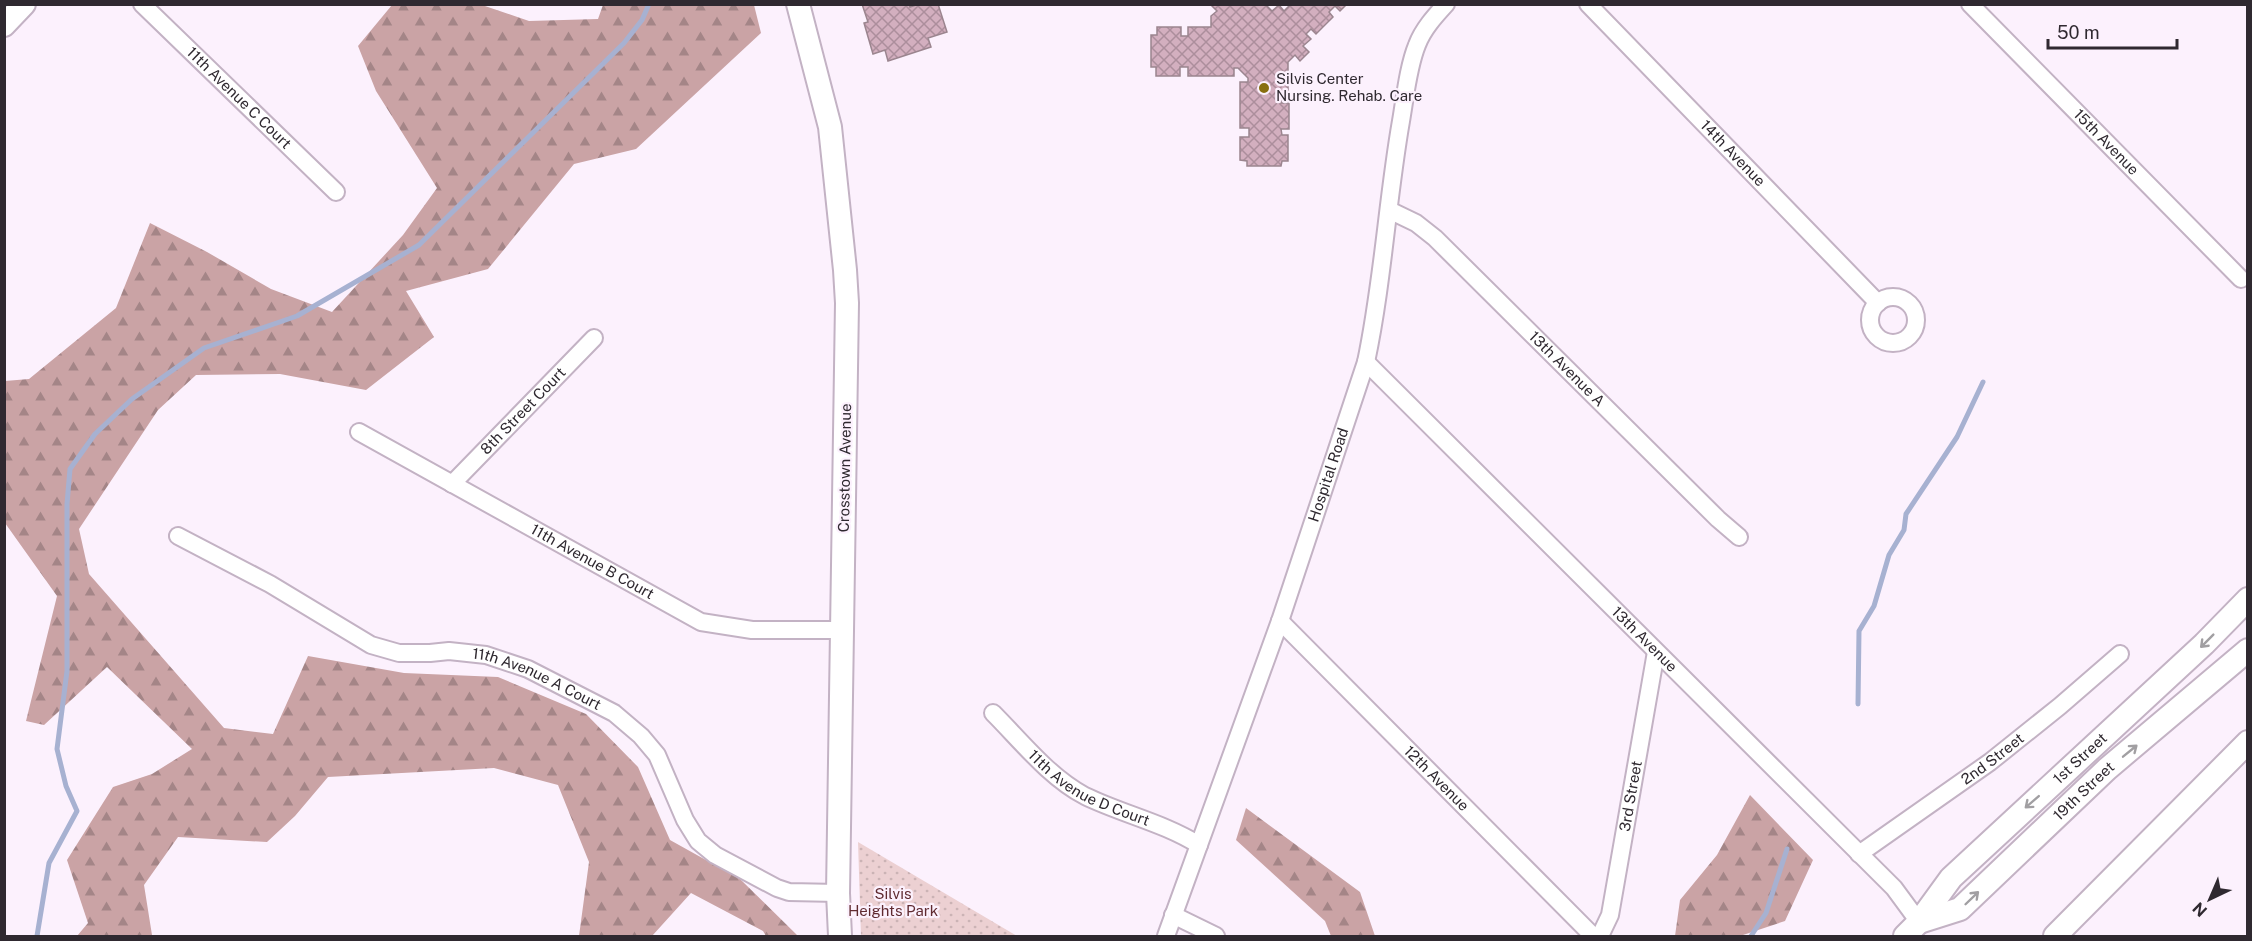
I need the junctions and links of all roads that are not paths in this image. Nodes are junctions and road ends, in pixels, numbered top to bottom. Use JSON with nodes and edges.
{"nodes":[{"id":1,"x":24,"y":4,"type":"edge"},
{"id":2,"x":142,"y":4,"type":"edge"},
{"id":3,"x":798,"y":4,"type":"edge"},
{"id":4,"x":1446,"y":4,"type":"edge"},
{"id":5,"x":1588,"y":4,"type":"edge"},
{"id":6,"x":1970,"y":4,"type":"edge"},
{"id":7,"x":4,"y":25,"type":"edge"},
{"id":8,"x":336,"y":192,"type":"dead end"},
{"id":9,"x":1389,"y":210,"type":"junction"},
{"id":10,"x":2241,"y":279,"type":"dead end"},
{"id":11,"x":1878,"y":303,"type":"dead end"},
{"id":12,"x":594,"y":338,"type":"dead end"},
{"id":13,"x":1366,"y":362,"type":"junction"},
{"id":14,"x":359,"y":432,"type":"dead end"},
{"id":15,"x":452,"y":484,"type":"junction"},
{"id":16,"x":178,"y":536,"type":"dead end"},
{"id":17,"x":1739,"y":537,"type":"dead end"},
{"id":18,"x":2247,"y":599,"type":"edge"},
{"id":19,"x":1280,"y":621,"type":"junction"},
{"id":20,"x":842,"y":630,"type":"junction"},
{"id":21,"x":2247,"y":650,"type":"edge"},
{"id":22,"x":1656,"y":652,"type":"junction"},
{"id":23,"x":2120,"y":654,"type":"dead end"},
{"id":24,"x":993,"y":713,"type":"dead end"},
{"id":25,"x":2247,"y":742,"type":"edge"},
{"id":26,"x":1199,"y":846,"type":"junction"},
{"id":27,"x":1858,"y":854,"type":"junction"},
{"id":28,"x":838,"y":893,"type":"junction"},
{"id":29,"x":1173,"y":915,"type":"junction"},
{"id":30,"x":1919,"y":932,"type":"edge"},
{"id":31,"x":840,"y":936,"type":"edge"},
{"id":32,"x":1166,"y":936,"type":"edge"},
{"id":33,"x":1216,"y":936,"type":"edge"},
{"id":34,"x":1593,"y":936,"type":"edge"},
{"id":35,"x":1600,"y":936,"type":"edge"},
{"id":36,"x":2055,"y":936,"type":"edge"}],
"edges":[{"from":1,"to":7,"type":"street"},
{"from":2,"to":8,"type":"street","name":"11th Avenue C Court"},
{"from":3,"to":20,"type":"street","name":"Crosstown Avenue"},
{"from":4,"to":9,"type":"street","name":"Hospital Road"},
{"from":5,"to":11,"type":"street","name":"14th Avenue"},
{"from":6,"to":10,"type":"street","name":"15th Avenue"},
{"from":9,"to":13,"type":"street","name":"Hospital Road"},
{"from":9,"to":17,"type":"street","name":"13th Avenue A"},
{"from":12,"to":15,"type":"street","name":"8th Street Court"},
{"from":13,"to":19,"type":"street","name":"Hospital Road"},
{"from":13,"to":22,"type":"street","name":"13th Avenue"},
{"from":14,"to":15,"type":"street","name":"11th Avenue B Court"},
{"from":15,"to":20,"type":"street","name":"11th Avenue B Court"},
{"from":16,"to":28,"type":"street","name":"11th Avenue A Court"},
{"from":18,"to":30,"type":"street","name":"1st Street","one_way":true},
{"from":19,"to":26,"type":"street","name":"Hospital Road"},
{"from":19,"to":34,"type":"street","name":"12th Avenue"},
{"from":20,"to":28,"type":"street","name":"Crosstown Avenue"},
{"from":30,"to":21,"type":"street","name":"19th Street","one_way":true},
{"from":22,"to":27,"type":"street","name":"13th Avenue"},
{"from":22,"to":35,"type":"street","name":"3rd Street"},
{"from":23,"to":27,"type":"street","name":"2nd Street"},
{"from":24,"to":26,"type":"street","name":"11th Avenue D Court"},
{"from":25,"to":36,"type":"street"},
{"from":26,"to":29,"type":"street","name":"Hospital Road"},
{"from":27,"to":30,"type":"street","name":"13th Avenue"},
{"from":28,"to":31,"type":"street","name":"Crosstown Avenue"},
{"from":29,"to":32,"type":"street","name":"Hospital Road"},
{"from":29,"to":33,"type":"street"}]}
